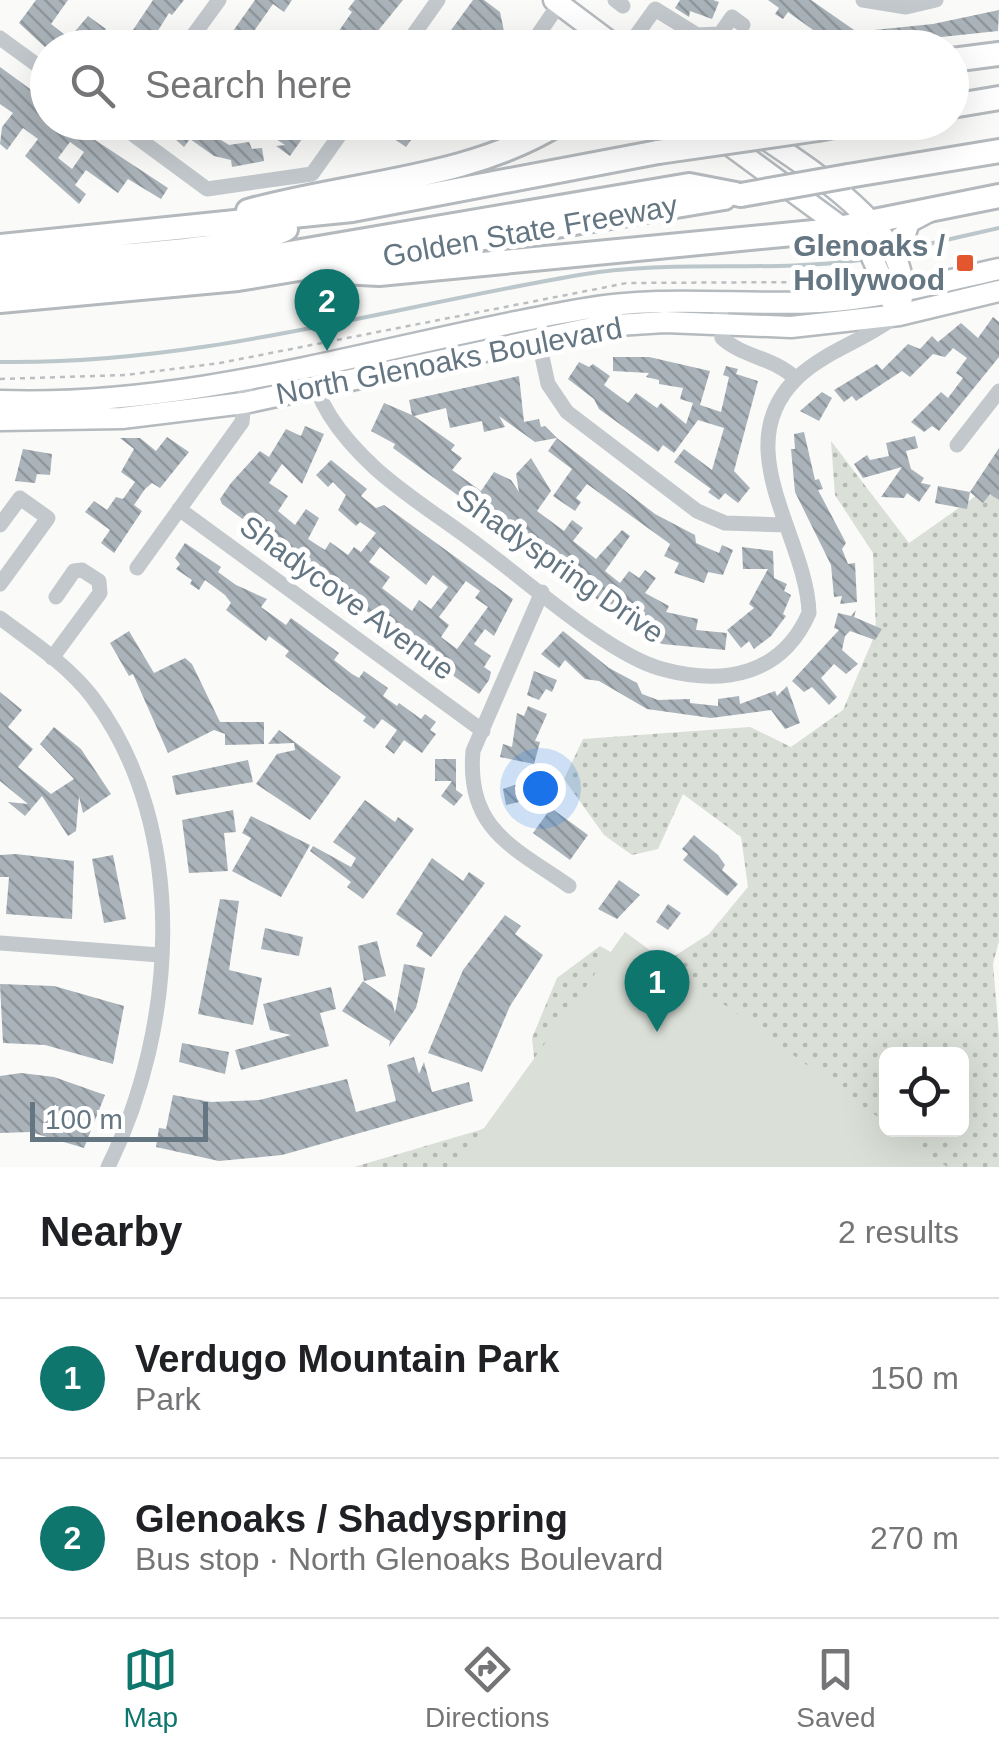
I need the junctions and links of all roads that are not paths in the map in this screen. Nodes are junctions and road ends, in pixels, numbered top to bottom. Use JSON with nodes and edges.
{"nodes":[{"id":1,"x":219,"y":0,"type":"edge"},
{"id":2,"x":438,"y":0,"type":"edge"},
{"id":3,"x":864,"y":0,"type":"edge"},
{"id":4,"x":936,"y":0,"type":"edge"},
{"id":5,"x":556,"y":2,"type":"edge"},
{"id":6,"x":744,"y":25,"type":"dead end"},
{"id":7,"x":593,"y":28,"type":"joint"},
{"id":8,"x":197,"y":30,"type":"edge"},
{"id":9,"x":417,"y":30,"type":"edge"},
{"id":10,"x":537,"y":30,"type":"edge"},
{"id":11,"x":596,"y":30,"type":"edge"},
{"id":12,"x":640,"y":30,"type":"edge"},
{"id":13,"x":679,"y":30,"type":"edge"},
{"id":14,"x":723,"y":30,"type":"edge"},
{"id":15,"x":0,"y":38,"type":"edge"},
{"id":16,"x":999,"y":54,"type":"edge"},
{"id":17,"x":969,"y":58,"type":"edge"},
{"id":18,"x":30,"y":60,"type":"edge"},
{"id":19,"x":999,"y":98,"type":"edge"},
{"id":20,"x":969,"y":103,"type":"edge"},
{"id":21,"x":143,"y":140,"type":"edge"},
{"id":22,"x":337,"y":140,"type":"edge"},
{"id":23,"x":530,"y":140,"type":"edge"},
{"id":24,"x":726,"y":140,"type":"edge"},
{"id":25,"x":738,"y":140,"type":"edge"},
{"id":26,"x":766,"y":140,"type":"edge"},
{"id":27,"x":999,"y":151,"type":"edge"},
{"id":28,"x":999,"y":196,"type":"edge"},
{"id":29,"x":677,"y":197,"type":"junction"},
{"id":30,"x":935,"y":209,"type":"junction"},
{"id":31,"x":299,"y":216,"type":"junction"},
{"id":32,"x":870,"y":222,"type":"junction"},
{"id":33,"x":842,"y":228,"type":"junction"},
{"id":34,"x":174,"y":232,"type":"junction"},
{"id":35,"x":0,"y":246,"type":"edge"},
{"id":36,"x":867,"y":246,"type":"junction"},
{"id":37,"x":897,"y":259,"type":"junction"},
{"id":38,"x":0,"y":263,"type":"edge"},
{"id":39,"x":999,"y":269,"type":"edge"},
{"id":40,"x":293,"y":270,"type":"junction"},
{"id":41,"x":0,"y":284,"type":"edge"},
{"id":42,"x":896,"y":291,"type":"junction"},
{"id":43,"x":999,"y":291,"type":"edge"},
{"id":44,"x":0,"y":301,"type":"edge"},
{"id":45,"x":822,"y":302,"type":"junction"},
{"id":46,"x":720,"y":314,"type":"junction"},
{"id":47,"x":898,"y":314,"type":"junction"},
{"id":48,"x":536,"y":329,"type":"junction"},
{"id":49,"x":312,"y":378,"type":"junction"},
{"id":50,"x":796,"y":379,"type":"junction"},
{"id":51,"x":246,"y":380,"type":"junction"},
{"id":52,"x":999,"y":390,"type":"edge"},
{"id":53,"x":0,"y":401,"type":"edge"},
{"id":54,"x":244,"y":402,"type":"junction"},
{"id":55,"x":0,"y":420,"type":"edge"},
{"id":56,"x":957,"y":445,"type":"dead end"},
{"id":57,"x":179,"y":509,"type":"junction"},
{"id":58,"x":786,"y":525,"type":"junction"},
{"id":59,"x":0,"y":526,"type":"edge"},
{"id":60,"x":137,"y":568,"type":"dead end"},
{"id":61,"x":0,"y":584,"type":"edge"},
{"id":62,"x":542,"y":592,"type":"junction"},
{"id":63,"x":56,"y":597,"type":"dead end"},
{"id":64,"x":0,"y":618,"type":"edge"},
{"id":65,"x":52,"y":658,"type":"junction"},
{"id":66,"x":483,"y":731,"type":"junction"},
{"id":67,"x":570,"y":886,"type":"dead end"},
{"id":68,"x":0,"y":943,"type":"edge"},
{"id":69,"x":160,"y":955,"type":"junction"},
{"id":70,"x":108,"y":1167,"type":"edge"}],
"edges":[{"from":1,"to":8,"type":"street"},
{"from":2,"to":9,"type":"street"},
{"from":3,"to":4,"type":"street"},
{"from":5,"to":7,"type":"main road"},
{"from":5,"to":10,"type":"street"},
{"from":6,"to":14,"type":"street"},
{"from":7,"to":11,"type":"main road"},
{"from":12,"to":13,"type":"street"},
{"from":15,"to":18,"type":"street"},
{"from":16,"to":17,"type":"highway"},
{"from":19,"to":20,"type":"highway"},
{"from":21,"to":22,"type":"street"},
{"from":23,"to":34,"type":"highway"},
{"from":24,"to":33,"type":"main road"},
{"from":25,"to":31,"type":"highway","name":"Golden State Freeway","bridge":true},
{"from":26,"to":32,"type":"main road"},
{"from":27,"to":29,"type":"highway","name":"Golden State Freeway","bridge":true},
{"from":28,"to":30,"type":"highway"},
{"from":29,"to":40,"type":"highway","name":"Golden State Freeway"},
{"from":29,"to":41,"type":"highway"},
{"from":30,"to":32,"type":"highway"},
{"from":30,"to":37,"type":"main road"},
{"from":31,"to":34,"type":"highway","name":"Golden State Freeway"},
{"from":31,"to":38,"type":"highway"},
{"from":32,"to":33,"type":"highway"},
{"from":32,"to":37,"type":"main road"},
{"from":33,"to":36,"type":"main road"},
{"from":33,"to":40,"type":"highway"},
{"from":34,"to":35,"type":"highway","name":"Golden State Freeway"},
{"from":36,"to":42,"type":"main road"},
{"from":36,"to":45,"type":"main road"},
{"from":37,"to":42,"type":"main road"},
{"from":39,"to":42,"type":"main road","name":"North Glenoaks Boulevard"},
{"from":40,"to":44,"type":"highway","name":"Golden State Freeway"},
{"from":42,"to":45,"type":"main road","name":"North Glenoaks Boulevard"},
{"from":42,"to":47,"type":"main road"},
{"from":43,"to":47,"type":"main road","name":"North Glenoaks Boulevard"},
{"from":45,"to":46,"type":"main road","name":"North Glenoaks Boulevard"},
{"from":46,"to":47,"type":"main road","name":"North Glenoaks Boulevard"},
{"from":46,"to":48,"type":"main road","name":"North Glenoaks Boulevard"},
{"from":46,"to":50,"type":"street"},
{"from":47,"to":50,"type":"street"},
{"from":48,"to":49,"type":"main road","name":"North Glenoaks Boulevard"},
{"from":48,"to":58,"type":"street"},
{"from":49,"to":51,"type":"main road","name":"North Glenoaks Boulevard"},
{"from":49,"to":54,"type":"main road","name":"North Glenoaks Boulevard"},
{"from":49,"to":62,"type":"street","name":"Shadyspring Drive"},
{"from":50,"to":58,"type":"street","name":"Shadyspring Drive"},
{"from":51,"to":53,"type":"main road","name":"North Glenoaks Boulevard"},
{"from":51,"to":54,"type":"street"},
{"from":52,"to":56,"type":"street"},
{"from":54,"to":55,"type":"main road","name":"North Glenoaks Boulevard"},
{"from":54,"to":57,"type":"street"},
{"from":57,"to":60,"type":"street"},
{"from":57,"to":66,"type":"street","name":"Shadycove Avenue"},
{"from":58,"to":62,"type":"street","name":"Shadyspring Drive"},
{"from":59,"to":61,"type":"street"},
{"from":62,"to":66,"type":"street"},
{"from":63,"to":65,"type":"street"},
{"from":64,"to":65,"type":"street"},
{"from":65,"to":69,"type":"street"},
{"from":66,"to":67,"type":"street"},
{"from":68,"to":69,"type":"street"},
{"from":69,"to":70,"type":"street"}]}
